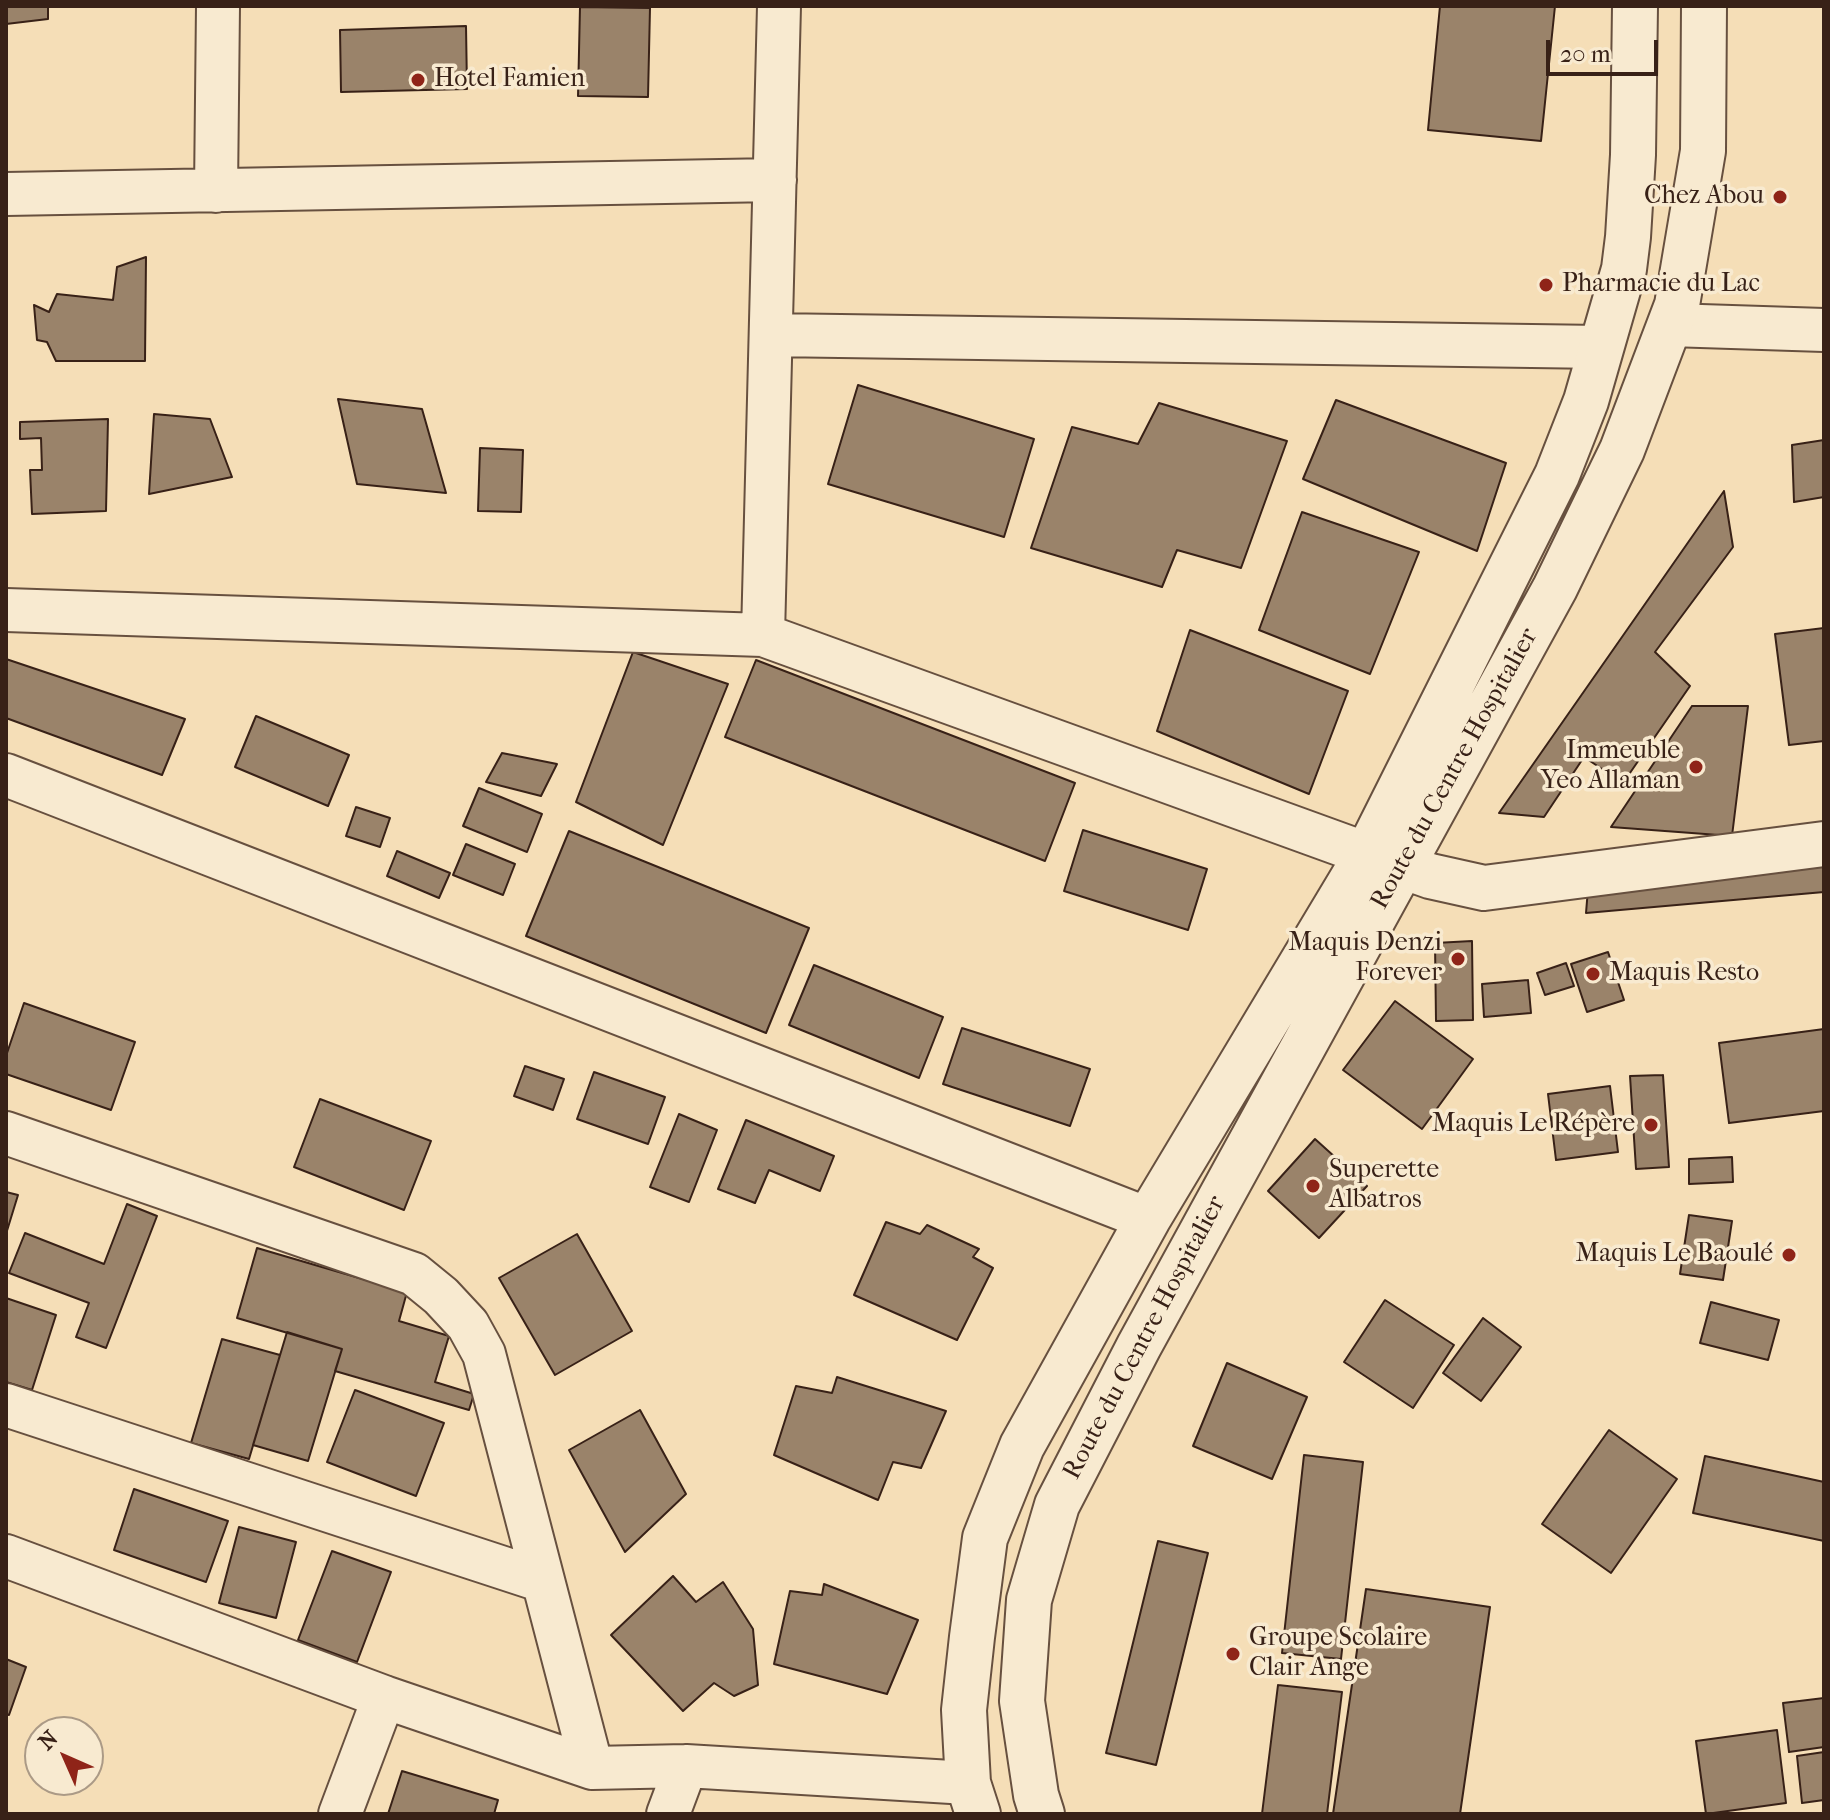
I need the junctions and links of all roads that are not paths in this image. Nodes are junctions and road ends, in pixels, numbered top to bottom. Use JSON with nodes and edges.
{"nodes":[{"id":1,"x":218,"y":6,"type":"edge"},
{"id":2,"x":779,"y":6,"type":"edge"},
{"id":3,"x":1635,"y":6,"type":"edge"},
{"id":4,"x":1704,"y":6,"type":"edge"},
{"id":5,"x":775,"y":180,"type":"junction"},
{"id":6,"x":216,"y":191,"type":"junction"},
{"id":7,"x":6,"y":194,"type":"edge"},
{"id":8,"x":1670,"y":325,"type":"junction"},
{"id":9,"x":1824,"y":330,"type":"edge"},
{"id":10,"x":771,"y":335,"type":"junction"},
{"id":11,"x":1601,"y":347,"type":"junction"},
{"id":12,"x":6,"y":610,"type":"edge"},
{"id":13,"x":763,"y":635,"type":"junction"},
{"id":14,"x":6,"y":775,"type":"edge"},
{"id":15,"x":1824,"y":844,"type":"edge"},
{"id":16,"x":1384,"y":860,"type":"junction"},
{"id":17,"x":6,"y":1133,"type":"edge"},
{"id":18,"x":1148,"y":1219,"type":"junction"},
{"id":19,"x":6,"y":1405,"type":"edge"},
{"id":20,"x":6,"y":1556,"type":"edge"},
{"id":21,"x":543,"y":1581,"type":"junction"},
{"id":22,"x":384,"y":1697,"type":"junction"},
{"id":23,"x":686,"y":1766,"type":"junction"},
{"id":24,"x":592,"y":1768,"type":"junction"},
{"id":25,"x":973,"y":1798,"type":"edge"},
{"id":26,"x":340,"y":1814,"type":"edge"},
{"id":27,"x":668,"y":1814,"type":"edge"},
{"id":28,"x":1042,"y":1814,"type":"edge"}],
"edges":[{"from":1,"to":6,"type":"street"},
{"from":2,"to":5,"type":"street"},
{"from":3,"to":11,"type":"street","name":"Route du Centre Hospitalier"},
{"from":4,"to":8,"type":"street","name":"Route du Centre Hospitalier"},
{"from":5,"to":6,"type":"street"},
{"from":5,"to":10,"type":"street"},
{"from":6,"to":7,"type":"street"},
{"from":8,"to":9,"type":"street"},
{"from":8,"to":16,"type":"street","name":"Route du Centre Hospitalier"},
{"from":10,"to":11,"type":"street"},
{"from":10,"to":13,"type":"street"},
{"from":11,"to":16,"type":"street","name":"Route du Centre Hospitalier"},
{"from":12,"to":13,"type":"street"},
{"from":13,"to":16,"type":"street"},
{"from":14,"to":18,"type":"street"},
{"from":15,"to":16,"type":"street"},
{"from":16,"to":18,"type":"street","name":"Route du Centre Hospitalier"},
{"from":16,"to":28,"type":"street","name":"Route du Centre Hospitalier"},
{"from":17,"to":21,"type":"street"},
{"from":18,"to":25,"type":"street","name":"Route du Centre Hospitalier"},
{"from":19,"to":21,"type":"street"},
{"from":20,"to":22,"type":"street"},
{"from":21,"to":24,"type":"street"},
{"from":22,"to":24,"type":"street"},
{"from":22,"to":26,"type":"street"},
{"from":23,"to":24,"type":"street"},
{"from":23,"to":25,"type":"street"},
{"from":23,"to":27,"type":"street"}]}
